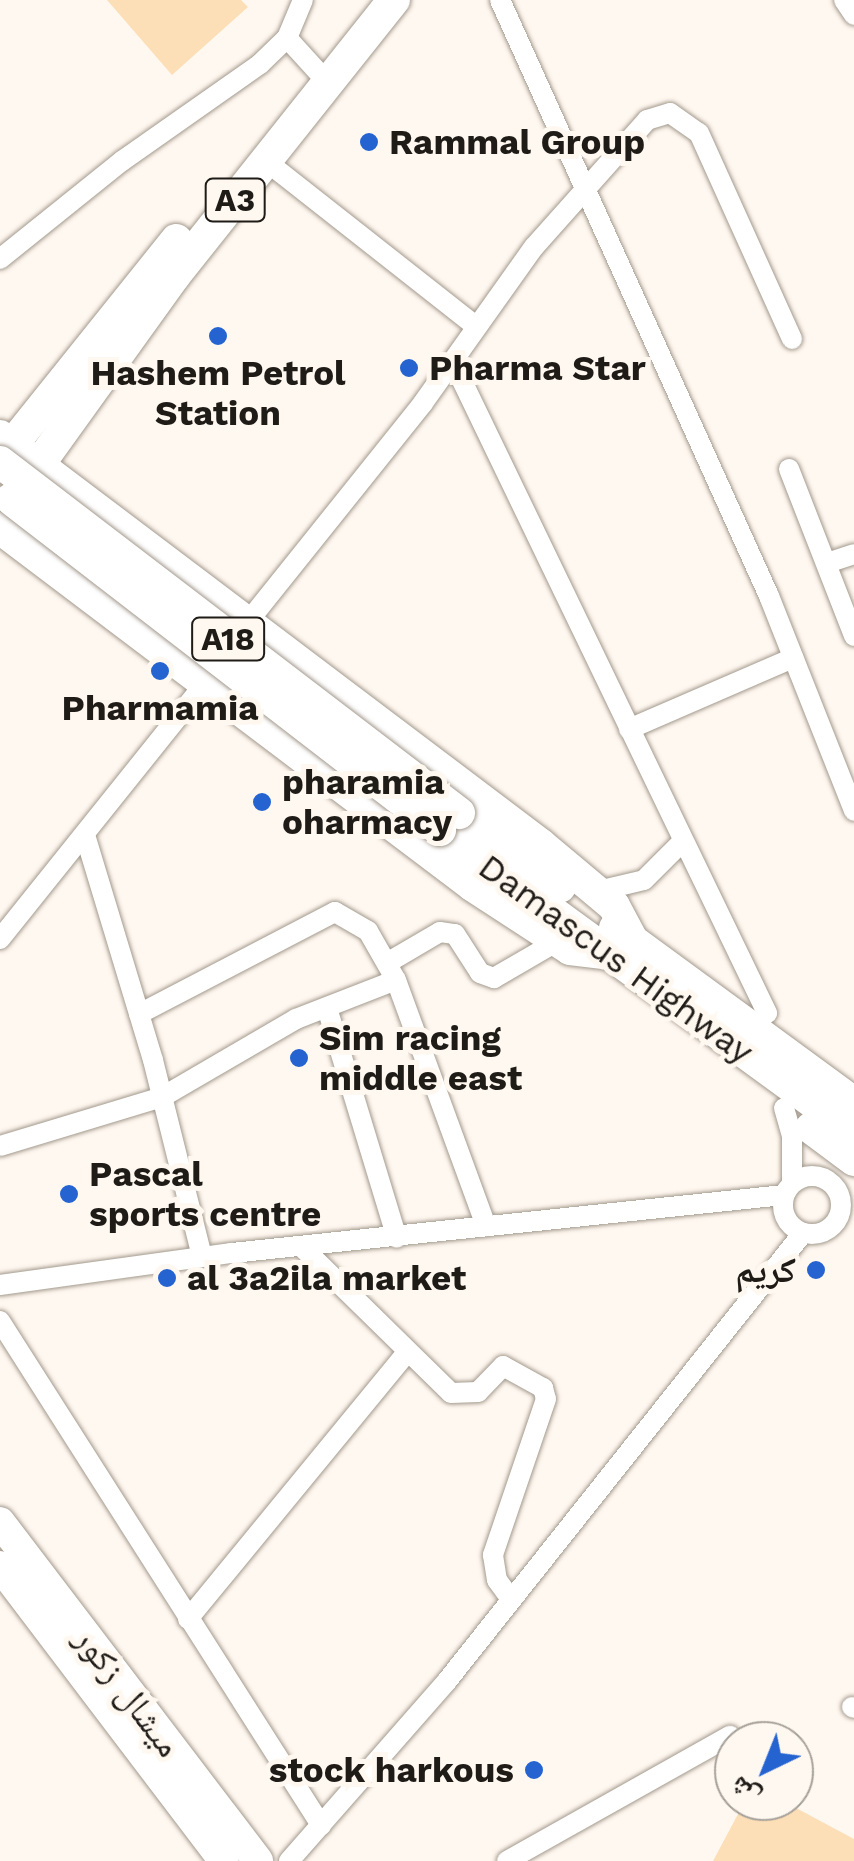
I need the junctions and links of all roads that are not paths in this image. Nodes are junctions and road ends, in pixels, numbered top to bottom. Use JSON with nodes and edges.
{"nodes":[{"id":1,"x":303,"y":0,"type":"edge"},
{"id":2,"x":371,"y":0,"type":"edge"},
{"id":3,"x":394,"y":0,"type":"edge"},
{"id":4,"x":500,"y":0,"type":"edge"},
{"id":5,"x":844,"y":0,"type":"edge"},
{"id":6,"x":854,"y":15,"type":"edge"},
{"id":7,"x":287,"y":38,"type":"junction"},
{"id":8,"x":321,"y":78,"type":"junction"},
{"id":9,"x":266,"y":161,"type":"junction"},
{"id":10,"x":583,"y":189,"type":"junction"},
{"id":11,"x":0,"y":259,"type":"edge"},
{"id":12,"x":476,"y":326,"type":"junction"},
{"id":13,"x":792,"y":340,"type":"dead end"},
{"id":14,"x":453,"y":362,"type":"junction"},
{"id":15,"x":70,"y":396,"type":"junction"},
{"id":16,"x":2,"y":445,"type":"edge"},
{"id":17,"x":38,"y":465,"type":"junction"},
{"id":18,"x":788,"y":469,"type":"dead end"},
{"id":19,"x":0,"y":490,"type":"edge"},
{"id":20,"x":0,"y":516,"type":"edge"},
{"id":21,"x":103,"y":516,"type":"junction"},
{"id":22,"x":0,"y":528,"type":"edge"},
{"id":23,"x":0,"y":550,"type":"edge"},
{"id":24,"x":854,"y":554,"type":"edge"},
{"id":25,"x":827,"y":563,"type":"junction"},
{"id":26,"x":62,"y":576,"type":"junction"},
{"id":27,"x":247,"y":623,"type":"junction"},
{"id":28,"x":854,"y":636,"type":"edge"},
{"id":29,"x":793,"y":658,"type":"junction"},
{"id":30,"x":203,"y":686,"type":"junction"},
{"id":31,"x":629,"y":729,"type":"junction"},
{"id":32,"x":854,"y":811,"type":"edge"},
{"id":33,"x":449,"y":821,"type":"junction"},
{"id":34,"x":85,"y":835,"type":"junction"},
{"id":35,"x":681,"y":843,"type":"junction"},
{"id":36,"x":598,"y":891,"type":"junction"},
{"id":37,"x":0,"y":940,"type":"edge"},
{"id":38,"x":556,"y":942,"type":"junction"},
{"id":39,"x":621,"y":953,"type":"junction"},
{"id":40,"x":391,"y":972,"type":"junction"},
{"id":41,"x":327,"y":1008,"type":"junction"},
{"id":42,"x":139,"y":1014,"type":"junction"},
{"id":43,"x":758,"y":1034,"type":"junction"},
{"id":44,"x":854,"y":1078,"type":"edge"},
{"id":45,"x":162,"y":1097,"type":"junction"},
{"id":46,"x":854,"y":1103,"type":"edge"},
{"id":47,"x":784,"y":1108,"type":"junction"},
{"id":48,"x":854,"y":1132,"type":"edge"},
{"id":49,"x":0,"y":1146,"type":"edge"},
{"id":50,"x":854,"y":1160,"type":"edge"},
{"id":51,"x":788,"y":1189,"type":"junction"},
{"id":52,"x":848,"y":1208,"type":"edge"},
{"id":53,"x":486,"y":1226,"type":"junction"},
{"id":54,"x":803,"y":1233,"type":"junction"},
{"id":55,"x":397,"y":1238,"type":"junction"},
{"id":56,"x":303,"y":1248,"type":"junction"},
{"id":57,"x":202,"y":1257,"type":"junction"},
{"id":58,"x":0,"y":1285,"type":"edge"},
{"id":59,"x":0,"y":1321,"type":"edge"},
{"id":60,"x":407,"y":1352,"type":"junction"},
{"id":61,"x":0,"y":1522,"type":"edge"},
{"id":62,"x":0,"y":1566,"type":"edge"},
{"id":63,"x":511,"y":1600,"type":"junction"},
{"id":64,"x":188,"y":1619,"type":"junction"},
{"id":65,"x":714,"y":1745,"type":"edge"},
{"id":66,"x":321,"y":1825,"type":"junction"},
{"id":67,"x":224,"y":1861,"type":"edge"},
{"id":68,"x":258,"y":1861,"type":"edge"},
{"id":69,"x":289,"y":1861,"type":"edge"},
{"id":70,"x":507,"y":1861,"type":"edge"}],
"edges":[{"from":1,"to":7,"type":"street"},
{"from":2,"to":8,"type":"highway","number":"A3"},
{"from":3,"to":8,"type":"highway","number":"A3"},
{"from":4,"to":10,"type":"street"},
{"from":5,"to":6,"type":"street"},
{"from":7,"to":8,"type":"street"},
{"from":7,"to":11,"type":"street"},
{"from":8,"to":9,"type":"highway","number":"A3"},
{"from":8,"to":15,"type":"highway","number":"A3"},
{"from":9,"to":12,"type":"street"},
{"from":9,"to":15,"type":"highway","number":"A3"},
{"from":10,"to":12,"type":"street"},
{"from":10,"to":13,"type":"street"},
{"from":10,"to":29,"type":"street"},
{"from":12,"to":14,"type":"street"},
{"from":14,"to":27,"type":"street"},
{"from":14,"to":31,"type":"street"},
{"from":15,"to":16,"type":"highway","number":"A3"},
{"from":15,"to":17,"type":"highway","number":"A3"},
{"from":15,"to":21,"type":"highway"},
{"from":16,"to":17,"type":"highway"},
{"from":16,"to":33,"type":"highway","name":"Damascus Highway","number":"A18","bridge":true},
{"from":17,"to":20,"type":"highway","number":"A3"},
{"from":17,"to":21,"type":"highway"},
{"from":18,"to":25,"type":"street"},
{"from":19,"to":33,"type":"highway","name":"Damascus Highway","number":"A18","bridge":true},
{"from":21,"to":26,"type":"highway"},
{"from":21,"to":27,"type":"highway"},
{"from":22,"to":26,"type":"highway"},
{"from":23,"to":26,"type":"highway"},
{"from":24,"to":25,"type":"street"},
{"from":25,"to":28,"type":"street"},
{"from":26,"to":30,"type":"highway"},
{"from":27,"to":36,"type":"highway"},
{"from":29,"to":31,"type":"street"},
{"from":29,"to":32,"type":"street"},
{"from":30,"to":34,"type":"street"},
{"from":30,"to":38,"type":"highway"},
{"from":31,"to":35,"type":"street"},
{"from":33,"to":39,"type":"highway","name":"Damascus Highway","number":"A18"},
{"from":34,"to":37,"type":"street"},
{"from":34,"to":42,"type":"street"},
{"from":35,"to":36,"type":"street"},
{"from":35,"to":43,"type":"street"},
{"from":36,"to":39,"type":"highway"},
{"from":38,"to":39,"type":"highway"},
{"from":38,"to":40,"type":"street"},
{"from":39,"to":43,"type":"highway","name":"Damascus Highway","number":"A18"},
{"from":39,"to":43,"type":"highway","name":"Damascus Highway","number":"A18"},
{"from":39,"to":47,"type":"highway"},
{"from":40,"to":41,"type":"street"},
{"from":40,"to":42,"type":"street"},
{"from":40,"to":53,"type":"street"},
{"from":41,"to":45,"type":"street"},
{"from":41,"to":55,"type":"street"},
{"from":42,"to":45,"type":"street"},
{"from":43,"to":44,"type":"highway"},
{"from":43,"to":46,"type":"highway","name":"Damascus Highway","number":"A18"},
{"from":43,"to":48,"type":"highway","name":"Damascus Highway","number":"A18"},
{"from":45,"to":49,"type":"street"},
{"from":45,"to":57,"type":"street"},
{"from":47,"to":50,"type":"highway"},
{"from":47,"to":51,"type":"street"},
{"from":51,"to":52,"type":"street"},
{"from":51,"to":53,"type":"street"},
{"from":51,"to":54,"type":"street"},
{"from":52,"to":54,"type":"street"},
{"from":53,"to":55,"type":"street"},
{"from":54,"to":63,"type":"street"},
{"from":55,"to":56,"type":"street"},
{"from":56,"to":57,"type":"street"},
{"from":56,"to":60,"type":"street"},
{"from":57,"to":58,"type":"street"},
{"from":59,"to":64,"type":"street"},
{"from":60,"to":63,"type":"street"},
{"from":60,"to":64,"type":"street"},
{"from":61,"to":68,"type":"main road","name":"ميشال زكور"},
{"from":62,"to":67,"type":"main road"},
{"from":63,"to":66,"type":"street"},
{"from":64,"to":66,"type":"street"},
{"from":65,"to":70,"type":"street"},
{"from":66,"to":69,"type":"street"}]}
